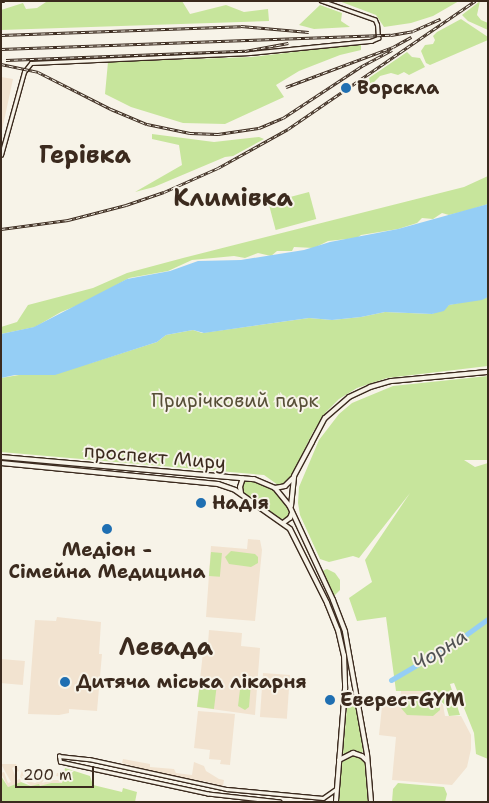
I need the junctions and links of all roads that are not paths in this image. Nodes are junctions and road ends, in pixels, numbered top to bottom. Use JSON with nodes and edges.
{"nodes":[{"id":1,"x":321,"y":1,"type":"edge"},
{"id":2,"x":1,"y":155,"type":"edge"},
{"id":3,"x":488,"y":372,"type":"edge"},
{"id":4,"x":1,"y":457,"type":"edge"},
{"id":5,"x":1,"y":463,"type":"edge"},
{"id":6,"x":84,"y":465,"type":"junction"},
{"id":7,"x":84,"y":470,"type":"junction"},
{"id":8,"x":194,"y":474,"type":"junction"},
{"id":9,"x":294,"y":476,"type":"junction"},
{"id":10,"x":243,"y":478,"type":"junction"},
{"id":11,"x":193,"y":480,"type":"junction"},
{"id":12,"x":275,"y":488,"type":"junction"},
{"id":13,"x":241,"y":494,"type":"junction"},
{"id":14,"x":292,"y":512,"type":"junction"},
{"id":15,"x":283,"y":523,"type":"junction"},
{"id":16,"x":333,"y":600,"type":"junction"},
{"id":17,"x":327,"y":603,"type":"junction"},
{"id":18,"x":339,"y":760,"type":"junction"},
{"id":19,"x":367,"y":761,"type":"junction"},
{"id":20,"x":118,"y":766,"type":"junction"},
{"id":21,"x":116,"y":773,"type":"junction"},
{"id":22,"x":337,"y":788,"type":"junction"},
{"id":23,"x":274,"y":794,"type":"junction"},
{"id":24,"x":274,"y":801,"type":"edge"},
{"id":25,"x":280,"y":802,"type":"edge"},
{"id":26,"x":336,"y":802,"type":"edge"},
{"id":27,"x":370,"y":802,"type":"edge"}],
"edges":[{"from":1,"to":2,"type":"street"},
{"from":3,"to":9,"type":"main road"},
{"from":4,"to":6,"type":"main road","name":"проспект Миру"},
{"from":5,"to":7,"type":"main road","name":"проспект Миру"},
{"from":6,"to":7,"type":"main road"},
{"from":6,"to":8,"type":"main road","name":"проспект Миру"},
{"from":7,"to":11,"type":"main road","name":"проспект Миру"},
{"from":8,"to":10,"type":"main road","name":"проспект Миру"},
{"from":8,"to":11,"type":"main road"},
{"from":9,"to":12,"type":"main road"},
{"from":9,"to":14,"type":"main road"},
{"from":10,"to":12,"type":"main road","name":"проспект Миру"},
{"from":10,"to":13,"type":"main road"},
{"from":11,"to":13,"type":"main road","name":"проспект Миру"},
{"from":12,"to":14,"type":"main road"},
{"from":13,"to":15,"type":"main road","name":"проспект Миру"},
{"from":14,"to":15,"type":"main road"},
{"from":14,"to":16,"type":"main road"},
{"from":15,"to":17,"type":"main road","name":"проспект Миру"},
{"from":16,"to":17,"type":"main road"},
{"from":16,"to":19,"type":"main road"},
{"from":17,"to":18,"type":"main road","name":"проспект Миру"},
{"from":18,"to":19,"type":"main road"},
{"from":18,"to":22,"type":"main road","name":"проспект Миру"},
{"from":19,"to":27,"type":"main road"},
{"from":20,"to":21,"type":"street"},
{"from":20,"to":21,"type":"street"},
{"from":20,"to":23,"type":"street"},
{"from":21,"to":24,"type":"street"},
{"from":22,"to":23,"type":"street"},
{"from":22,"to":26,"type":"main road","name":"проспект Миру"},
{"from":23,"to":24,"type":"street"},
{"from":24,"to":25,"type":"street"}]}
